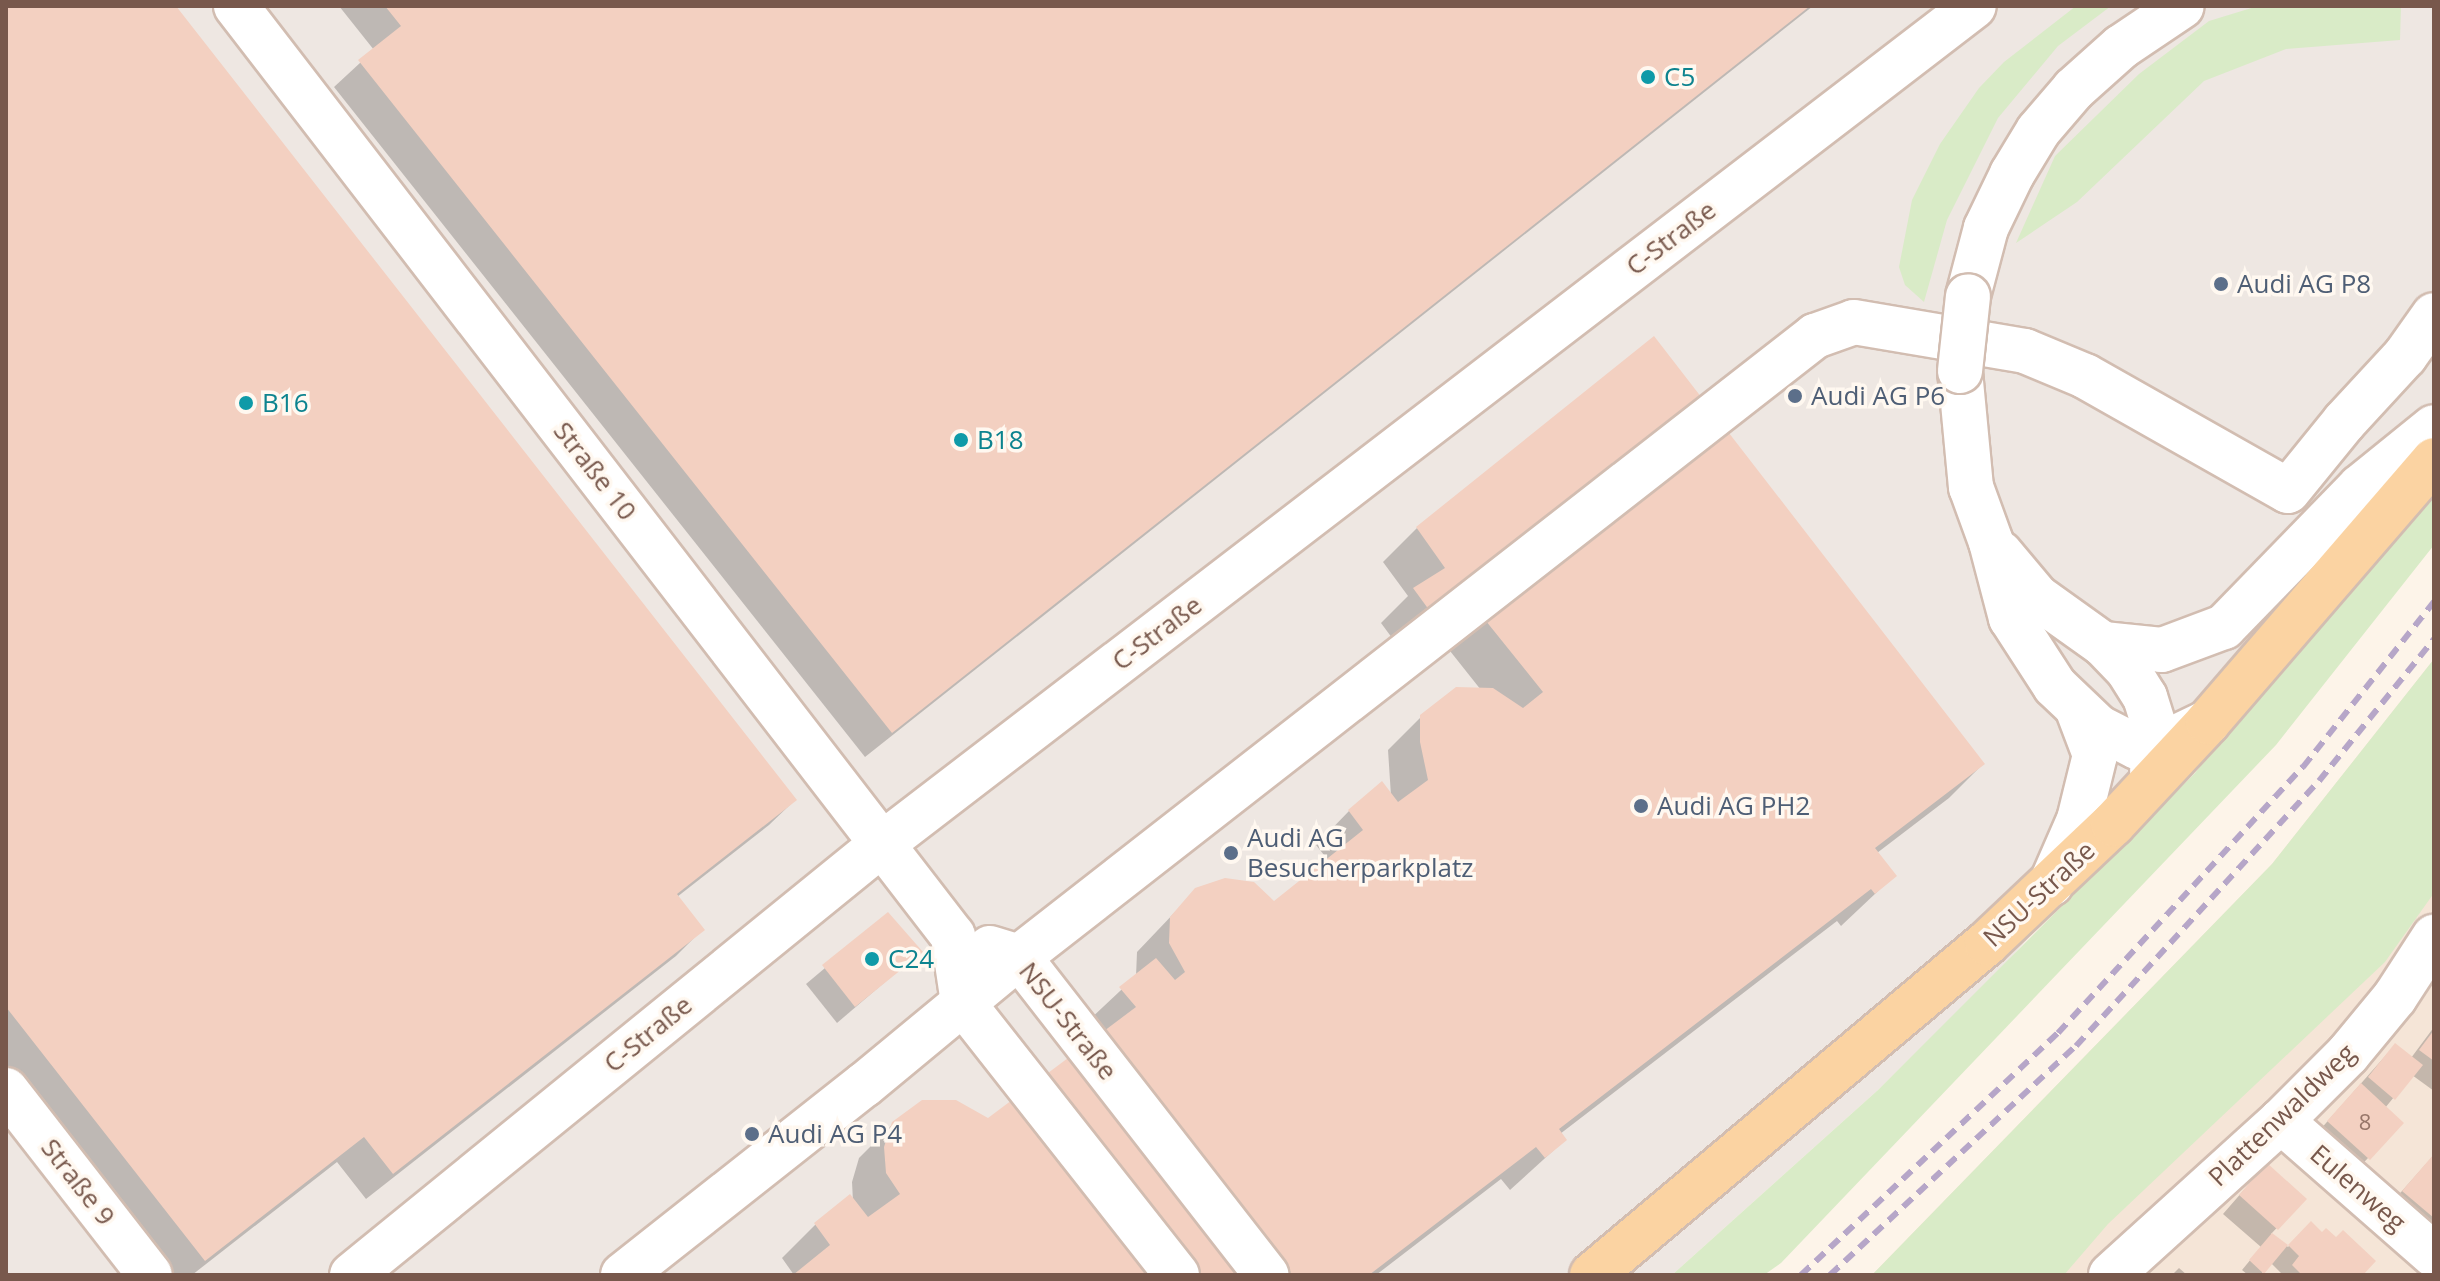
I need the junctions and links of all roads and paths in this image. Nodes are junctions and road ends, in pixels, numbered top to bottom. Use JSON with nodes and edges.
{"nodes":[{"id":1,"x":236,"y":6,"type":"edge"},
{"id":2,"x":1974,"y":6,"type":"edge"},
{"id":3,"x":2182,"y":6,"type":"edge"},
{"id":4,"x":2434,"y":315,"type":"edge"},
{"id":5,"x":2434,"y":427,"type":"edge"},
{"id":6,"x":2434,"y":460,"type":"edge"},
{"id":7,"x":1991,"y":542,"type":"junction"},
{"id":8,"x":2103,"y":644,"type":"junction"},
{"id":9,"x":2078,"y":710,"type":"junction"},
{"id":10,"x":2208,"y":722,"type":"junction"},
{"id":11,"x":2160,"y":745,"type":"junction"},
{"id":12,"x":2146,"y":790,"type":"junction"},
{"id":13,"x":882,"y":844,"type":"junction"},
{"id":14,"x":2051,"y":884,"type":"junction"},
{"id":15,"x":953,"y":936,"type":"junction"},
{"id":16,"x":2434,"y":937,"type":"edge"},
{"id":17,"x":1019,"y":957,"type":"junction"},
{"id":18,"x":963,"y":1003,"type":"junction"},
{"id":19,"x":6,"y":1090,"type":"edge"},
{"id":20,"x":2281,"y":1121,"type":"junction"},
{"id":21,"x":2434,"y":1255,"type":"edge"},
{"id":22,"x":150,"y":1275,"type":"edge"},
{"id":23,"x":352,"y":1275,"type":"edge"},
{"id":24,"x":623,"y":1275,"type":"edge"},
{"id":25,"x":1177,"y":1275,"type":"edge"},
{"id":26,"x":1267,"y":1275,"type":"edge"},
{"id":27,"x":1592,"y":1275,"type":"edge"},
{"id":28,"x":2111,"y":1275,"type":"edge"}],
"edges":[{"from":1,"to":13,"type":"street","name":"Straße 10"},
{"from":2,"to":13,"type":"street","name":"C-Straße"},
{"from":3,"to":7,"type":"street","bridge":true},
{"from":4,"to":17,"type":"street"},
{"from":5,"to":8,"type":"street"},
{"from":6,"to":10,"type":"main road","name":"NSU-Straße"},
{"from":7,"to":8,"type":"street"},
{"from":7,"to":9,"type":"street"},
{"from":8,"to":11,"type":"street"},
{"from":9,"to":11,"type":"street"},
{"from":9,"to":14,"type":"street"},
{"from":10,"to":11,"type":"street"},
{"from":10,"to":12,"type":"main road","name":"NSU-Straße"},
{"from":11,"to":12,"type":"street"},
{"from":12,"to":14,"type":"main road","name":"NSU-Straße"},
{"from":13,"to":15,"type":"street","name":"Straße 10"},
{"from":13,"to":23,"type":"street","name":"C-Straße"},
{"from":14,"to":27,"type":"main road","name":"NSU-Straße"},
{"from":15,"to":17,"type":"street","name":"NSU-Straße"},
{"from":15,"to":18,"type":"street"},
{"from":16,"to":20,"type":"street","name":"Plattenwaldweg"},
{"from":17,"to":18,"type":"street"},
{"from":17,"to":26,"type":"street","name":"NSU-Straße"},
{"from":18,"to":24,"type":"street"},
{"from":18,"to":25,"type":"street"},
{"from":19,"to":22,"type":"street","name":"Straße 9"},
{"from":20,"to":21,"type":"street","name":"Eulenweg"},
{"from":20,"to":28,"type":"street","name":"Plattenwaldweg"}]}
